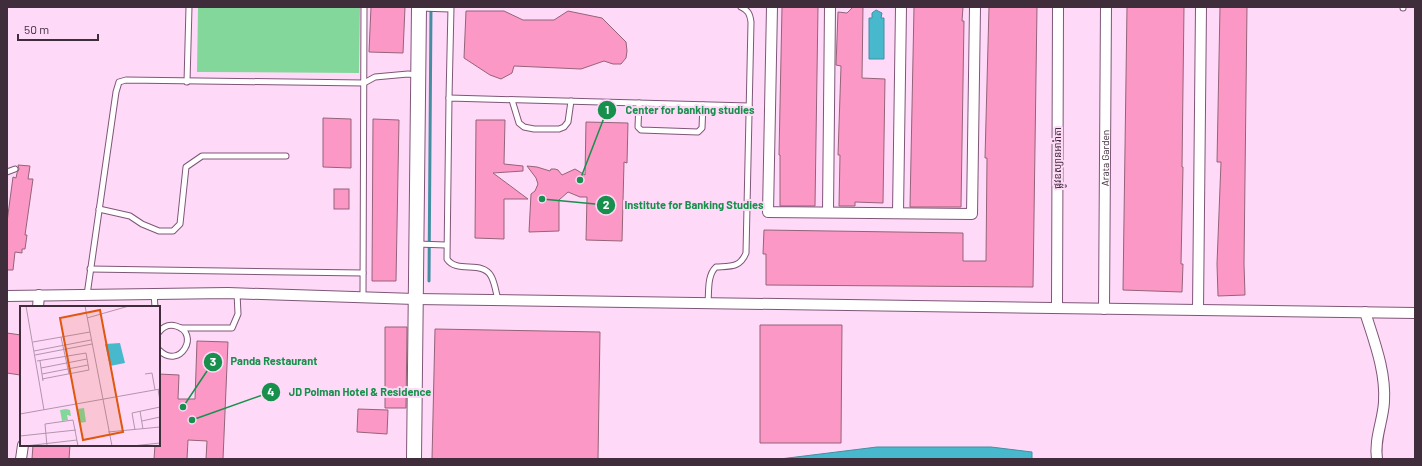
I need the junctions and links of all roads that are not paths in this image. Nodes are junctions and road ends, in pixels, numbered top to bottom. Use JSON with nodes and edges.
{"nodes":[{"id":1,"x":189,"y":7,"type":"edge"},
{"id":2,"x":364,"y":7,"type":"edge"},
{"id":3,"x":741,"y":7,"type":"edge"},
{"id":4,"x":772,"y":7,"type":"edge"},
{"id":5,"x":830,"y":7,"type":"edge"},
{"id":6,"x":901,"y":7,"type":"edge"},
{"id":7,"x":975,"y":7,"type":"edge"},
{"id":8,"x":1058,"y":7,"type":"edge"},
{"id":9,"x":1106,"y":7,"type":"edge"},
{"id":10,"x":1201,"y":7,"type":"edge"},
{"id":11,"x":420,"y":8,"type":"edge"},
{"id":12,"x":450,"y":8,"type":"edge"},
{"id":13,"x":418,"y":75,"type":"junction"},
{"id":14,"x":187,"y":82,"type":"junction"},
{"id":15,"x":364,"y":83,"type":"junction"},
{"id":16,"x":449,"y":98,"type":"junction"},
{"id":17,"x":512,"y":100,"type":"junction"},
{"id":18,"x":571,"y":101,"type":"junction"},
{"id":19,"x":639,"y":103,"type":"junction"},
{"id":20,"x":703,"y":105,"type":"junction"},
{"id":21,"x":749,"y":106,"type":"junction"},
{"id":22,"x":286,"y":156,"type":"dead end"},
{"id":23,"x":15,"y":169,"type":"dead end"},
{"id":24,"x":7,"y":172,"type":"edge"},
{"id":25,"x":98,"y":209,"type":"junction"},
{"id":26,"x":828,"y":212,"type":"junction"},
{"id":27,"x":898,"y":213,"type":"junction"},
{"id":28,"x":419,"y":244,"type":"junction"},
{"id":29,"x":446,"y":245,"type":"junction"},
{"id":30,"x":90,"y":269,"type":"junction"},
{"id":31,"x":363,"y":273,"type":"junction"},
{"id":32,"x":237,"y":293,"type":"junction"},
{"id":33,"x":154,"y":294,"type":"junction"},
{"id":34,"x":39,"y":295,"type":"junction"},
{"id":35,"x":87,"y":295,"type":"junction"},
{"id":36,"x":7,"y":296,"type":"edge"},
{"id":37,"x":363,"y":297,"type":"junction"},
{"id":38,"x":415,"y":299,"type":"junction"},
{"id":39,"x":498,"y":300,"type":"junction"},
{"id":40,"x":708,"y":303,"type":"junction"},
{"id":41,"x":38,"y":306,"type":"edge"},
{"id":42,"x":155,"y":306,"type":"edge"},
{"id":43,"x":1056,"y":308,"type":"junction"},
{"id":44,"x":1104,"y":309,"type":"junction"},
{"id":45,"x":1198,"y":310,"type":"junction"},
{"id":46,"x":1365,"y":312,"type":"junction"},
{"id":47,"x":1415,"y":313,"type":"edge"},
{"id":48,"x":160,"y":328,"type":"edge"},
{"id":49,"x":181,"y":328,"type":"junction"},
{"id":50,"x":160,"y":351,"type":"edge"},
{"id":51,"x":23,"y":446,"type":"edge"},
{"id":52,"x":21,"y":459,"type":"edge"},
{"id":53,"x":414,"y":459,"type":"edge"},
{"id":54,"x":1377,"y":459,"type":"edge"}],
"edges":[{"from":1,"to":14,"type":"lane"},
{"from":2,"to":15,"type":"lane"},
{"from":3,"to":21,"type":"lane"},
{"from":4,"to":26,"type":"street"},
{"from":5,"to":26,"type":"street"},
{"from":6,"to":27,"type":"street"},
{"from":7,"to":27,"type":"street"},
{"from":8,"to":43,"type":"street","name":"ផ្លូវឧស្យានអារ៉ាតា"},
{"from":9,"to":44,"type":"street","name":"Arata Garden"},
{"from":10,"to":45,"type":"street"},
{"from":11,"to":12,"type":"lane"},
{"from":11,"to":13,"type":"street"},
{"from":12,"to":16,"type":"lane"},
{"from":13,"to":15,"type":"lane"},
{"from":13,"to":28,"type":"street"},
{"from":14,"to":15,"type":"lane"},
{"from":14,"to":25,"type":"lane"},
{"from":15,"to":31,"type":"lane"},
{"from":16,"to":17,"type":"lane"},
{"from":16,"to":29,"type":"lane"},
{"from":17,"to":18,"type":"lane"},
{"from":17,"to":18,"type":"lane"},
{"from":18,"to":19,"type":"lane"},
{"from":19,"to":20,"type":"lane"},
{"from":19,"to":20,"type":"lane"},
{"from":20,"to":21,"type":"lane"},
{"from":21,"to":40,"type":"lane"},
{"from":22,"to":25,"type":"lane"},
{"from":23,"to":24,"type":"lane"},
{"from":25,"to":30,"type":"lane"},
{"from":26,"to":27,"type":"street"},
{"from":28,"to":29,"type":"lane"},
{"from":28,"to":38,"type":"street"},
{"from":29,"to":39,"type":"lane"},
{"from":30,"to":31,"type":"lane"},
{"from":30,"to":35,"type":"lane"},
{"from":31,"to":37,"type":"lane"},
{"from":32,"to":33,"type":"street"},
{"from":32,"to":37,"type":"street"},
{"from":32,"to":49,"type":"lane"},
{"from":33,"to":35,"type":"street"},
{"from":33,"to":42,"type":"lane"},
{"from":34,"to":35,"type":"street"},
{"from":34,"to":36,"type":"street"},
{"from":34,"to":41,"type":"street"},
{"from":37,"to":38,"type":"street"},
{"from":38,"to":39,"type":"street"},
{"from":38,"to":53,"type":"street"},
{"from":39,"to":40,"type":"street"},
{"from":40,"to":43,"type":"street"},
{"from":43,"to":44,"type":"street"},
{"from":44,"to":45,"type":"street"},
{"from":45,"to":46,"type":"street"},
{"from":46,"to":47,"type":"street"},
{"from":46,"to":54,"type":"street"},
{"from":48,"to":49,"type":"lane"},
{"from":49,"to":50,"type":"lane"},
{"from":51,"to":52,"type":"street"}]}
